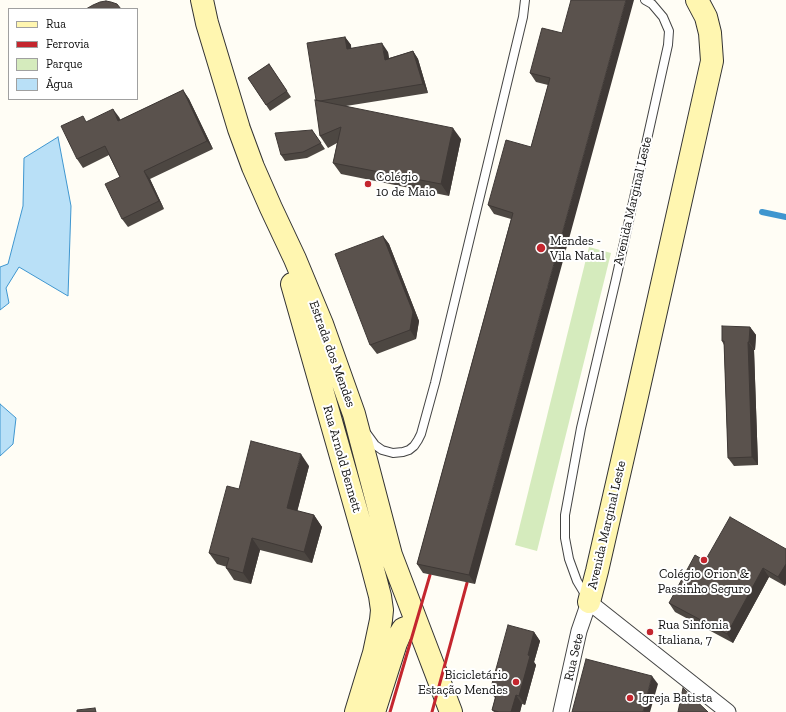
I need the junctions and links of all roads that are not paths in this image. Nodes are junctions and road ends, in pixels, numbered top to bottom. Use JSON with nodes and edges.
{"nodes":[{"id":1,"x":525,"y":0,"type":"edge"},
{"id":2,"x":645,"y":0,"type":"edge"},
{"id":3,"x":698,"y":0,"type":"edge"},
{"id":4,"x":205,"y":6,"type":"edge"},
{"id":5,"x":271,"y":208,"type":"junction"},
{"id":6,"x":354,"y":414,"type":"junction"},
{"id":7,"x":589,"y":602,"type":"junction"},
{"id":8,"x":418,"y":627,"type":"junction"},
{"id":9,"x":356,"y":712,"type":"edge"},
{"id":10,"x":374,"y":712,"type":"edge"},
{"id":11,"x":451,"y":712,"type":"edge"},
{"id":12,"x":561,"y":712,"type":"edge"},
{"id":13,"x":728,"y":712,"type":"edge"}],
"edges":[{"from":1,"to":6,"type":"lane"},
{"from":2,"to":7,"type":"lane","name":"Avenida Marginal Leste"},
{"from":3,"to":7,"type":"street","name":"Avenida Marginal Leste"},
{"from":4,"to":5,"type":"street","name":"Estrada dos Mendes"},
{"from":5,"to":6,"type":"street","name":"Estrada dos Mendes"},
{"from":5,"to":9,"type":"street","name":"Rua Arnold Bennett"},
{"from":6,"to":8,"type":"street","name":"Estrada dos Mendes"},
{"from":7,"to":12,"type":"street","name":"Rua Sete"},
{"from":7,"to":13,"type":"street"},
{"from":8,"to":10,"type":"street"},
{"from":8,"to":11,"type":"street","name":"Estrada dos Mendes"}]}
